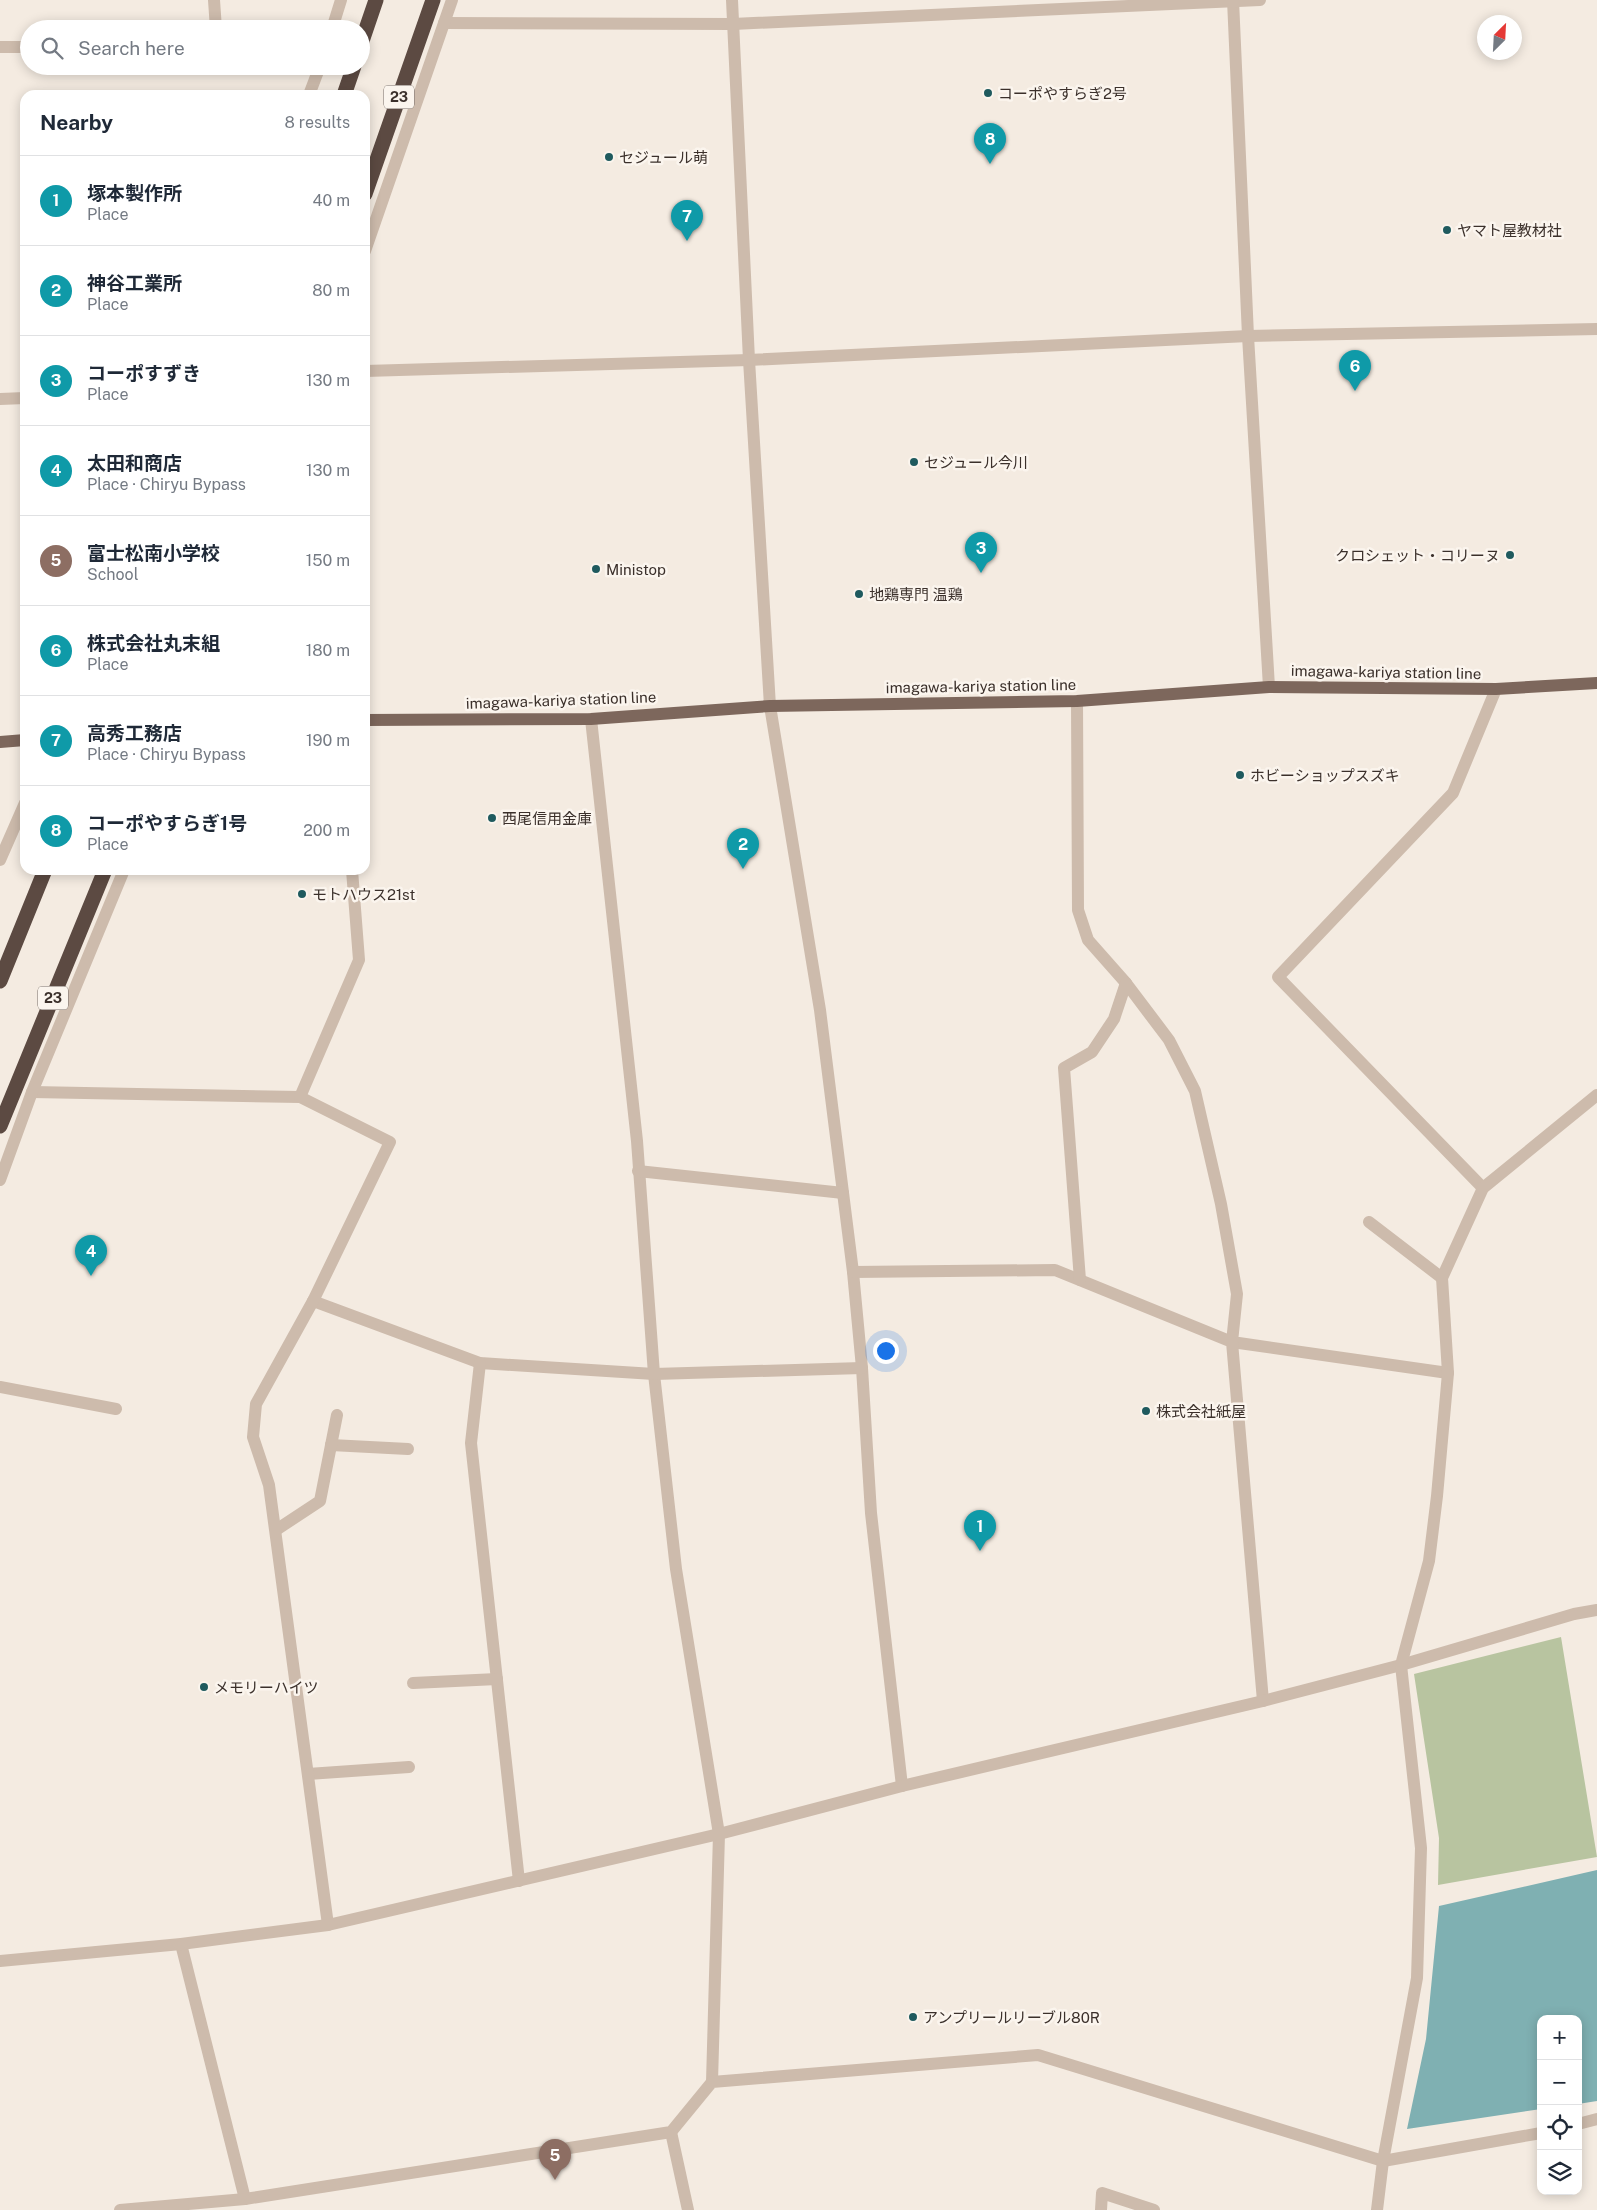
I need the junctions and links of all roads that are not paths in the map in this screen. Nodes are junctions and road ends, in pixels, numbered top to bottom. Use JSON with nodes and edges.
{"nodes":[{"id":1,"x":214,"y":0,"type":"edge"},
{"id":2,"x":340,"y":0,"type":"edge"},
{"id":3,"x":376,"y":0,"type":"edge"},
{"id":4,"x":434,"y":0,"type":"edge"},
{"id":5,"x":452,"y":0,"type":"edge"},
{"id":6,"x":732,"y":0,"type":"edge"},
{"id":7,"x":1260,"y":0,"type":"edge"},
{"id":8,"x":1233,"y":1,"type":"edge"},
{"id":9,"x":215,"y":20,"type":"edge"},
{"id":10,"x":334,"y":20,"type":"edge"},
{"id":11,"x":369,"y":20,"type":"edge"},
{"id":12,"x":444,"y":23,"type":"junction"},
{"id":13,"x":733,"y":24,"type":"junction"},
{"id":14,"x":20,"y":47,"type":"edge"},
{"id":15,"x":0,"y":48,"type":"edge"},
{"id":16,"x":317,"y":75,"type":"edge"},
{"id":17,"x":351,"y":75,"type":"edge"},
{"id":18,"x":311,"y":90,"type":"edge"},
{"id":19,"x":346,"y":90,"type":"edge"},
{"id":20,"x":370,"y":180,"type":"edge"},
{"id":21,"x":370,"y":237,"type":"edge"},
{"id":22,"x":1597,"y":329,"type":"edge"},
{"id":23,"x":1248,"y":336,"type":"junction"},
{"id":24,"x":748,"y":360,"type":"junction"},
{"id":25,"x":370,"y":371,"type":"edge"},
{"id":26,"x":20,"y":398,"type":"edge"},
{"id":27,"x":0,"y":399,"type":"edge"},
{"id":28,"x":1597,"y":683,"type":"edge"},
{"id":29,"x":1269,"y":687,"type":"junction"},
{"id":30,"x":1496,"y":689,"type":"junction"},
{"id":31,"x":1077,"y":701,"type":"junction"},
{"id":32,"x":770,"y":706,"type":"junction"},
{"id":33,"x":591,"y":719,"type":"junction"},
{"id":34,"x":370,"y":720,"type":"edge"},
{"id":35,"x":20,"y":740,"type":"edge"},
{"id":36,"x":0,"y":742,"type":"edge"},
{"id":37,"x":20,"y":814,"type":"edge"},
{"id":38,"x":0,"y":860,"type":"edge"},
{"id":39,"x":43,"y":875,"type":"edge"},
{"id":40,"x":103,"y":875,"type":"edge"},
{"id":41,"x":122,"y":875,"type":"edge"},
{"id":42,"x":352,"y":875,"type":"edge"},
{"id":43,"x":0,"y":981,"type":"edge"},
{"id":44,"x":1126,"y":983,"type":"junction"},
{"id":45,"x":32,"y":1092,"type":"junction"},
{"id":46,"x":1597,"y":1095,"type":"edge"},
{"id":47,"x":300,"y":1097,"type":"junction"},
{"id":48,"x":0,"y":1126,"type":"edge"},
{"id":49,"x":638,"y":1171,"type":"junction"},
{"id":50,"x":0,"y":1180,"type":"edge"},
{"id":51,"x":1483,"y":1188,"type":"junction"},
{"id":52,"x":843,"y":1193,"type":"junction"},
{"id":53,"x":1369,"y":1222,"type":"dead end"},
{"id":54,"x":853,"y":1272,"type":"junction"},
{"id":55,"x":1442,"y":1278,"type":"junction"},
{"id":56,"x":1080,"y":1280,"type":"junction"},
{"id":57,"x":313,"y":1301,"type":"junction"},
{"id":58,"x":1232,"y":1342,"type":"junction"},
{"id":59,"x":480,"y":1364,"type":"junction"},
{"id":60,"x":862,"y":1368,"type":"junction"},
{"id":61,"x":1448,"y":1373,"type":"junction"},
{"id":62,"x":654,"y":1374,"type":"junction"},
{"id":63,"x":0,"y":1387,"type":"edge"},
{"id":64,"x":116,"y":1409,"type":"dead end"},
{"id":65,"x":337,"y":1415,"type":"dead end"},
{"id":66,"x":331,"y":1445,"type":"junction"},
{"id":67,"x":408,"y":1450,"type":"dead end"},
{"id":68,"x":276,"y":1530,"type":"junction"},
{"id":69,"x":1597,"y":1610,"type":"edge"},
{"id":70,"x":1401,"y":1665,"type":"junction"},
{"id":71,"x":497,"y":1679,"type":"junction"},
{"id":72,"x":413,"y":1682,"type":"dead end"},
{"id":73,"x":1263,"y":1701,"type":"junction"},
{"id":74,"x":409,"y":1767,"type":"dead end"},
{"id":75,"x":308,"y":1774,"type":"junction"},
{"id":76,"x":902,"y":1786,"type":"junction"},
{"id":77,"x":719,"y":1834,"type":"junction"},
{"id":78,"x":519,"y":1881,"type":"junction"},
{"id":79,"x":328,"y":1925,"type":"junction"},
{"id":80,"x":181,"y":1944,"type":"junction"},
{"id":81,"x":0,"y":1961,"type":"edge"},
{"id":82,"x":712,"y":2082,"type":"junction"},
{"id":83,"x":1597,"y":2119,"type":"edge"},
{"id":84,"x":1582,"y":2123,"type":"edge"},
{"id":85,"x":671,"y":2132,"type":"junction"},
{"id":86,"x":1537,"y":2134,"type":"edge"},
{"id":87,"x":1383,"y":2160,"type":"junction"},
{"id":88,"x":245,"y":2199,"type":"junction"},
{"id":89,"x":120,"y":2210,"type":"edge"},
{"id":90,"x":688,"y":2210,"type":"edge"},
{"id":91,"x":1101,"y":2210,"type":"edge"},
{"id":92,"x":1154,"y":2210,"type":"edge"},
{"id":93,"x":1377,"y":2210,"type":"edge"}],
"edges":[{"from":1,"to":9,"type":"street"},
{"from":2,"to":10,"type":"street"},
{"from":3,"to":11,"type":"highway"},
{"from":4,"to":20,"type":"highway","number":"23"},
{"from":5,"to":12,"type":"street"},
{"from":6,"to":13,"type":"street"},
{"from":7,"to":8,"type":"street"},
{"from":8,"to":13,"type":"street"},
{"from":8,"to":23,"type":"street"},
{"from":12,"to":13,"type":"street"},
{"from":12,"to":21,"type":"street"},
{"from":13,"to":24,"type":"street"},
{"from":14,"to":15,"type":"street"},
{"from":16,"to":18,"type":"street"},
{"from":17,"to":19,"type":"highway"},
{"from":22,"to":23,"type":"street"},
{"from":23,"to":24,"type":"street"},
{"from":23,"to":29,"type":"street"},
{"from":24,"to":25,"type":"street"},
{"from":24,"to":32,"type":"street"},
{"from":26,"to":27,"type":"street"},
{"from":28,"to":30,"type":"main road","name":"imagawa-kariya station line"},
{"from":29,"to":30,"type":"main road","name":"imagawa-kariya station line"},
{"from":29,"to":31,"type":"main road","name":"imagawa-kariya station line"},
{"from":30,"to":51,"type":"street"},
{"from":31,"to":32,"type":"main road","name":"imagawa-kariya station line"},
{"from":31,"to":44,"type":"street"},
{"from":32,"to":33,"type":"main road","name":"imagawa-kariya station line"},
{"from":32,"to":52,"type":"street"},
{"from":33,"to":34,"type":"main road","name":"imagawa-kariya station line"},
{"from":33,"to":49,"type":"street"},
{"from":35,"to":36,"type":"main road"},
{"from":37,"to":38,"type":"street"},
{"from":39,"to":43,"type":"highway"},
{"from":40,"to":48,"type":"highway","number":"23"},
{"from":41,"to":45,"type":"street"},
{"from":42,"to":47,"type":"street"},
{"from":44,"to":56,"type":"street"},
{"from":44,"to":58,"type":"street"},
{"from":45,"to":47,"type":"street"},
{"from":45,"to":50,"type":"street"},
{"from":46,"to":51,"type":"street"},
{"from":47,"to":57,"type":"street"},
{"from":49,"to":52,"type":"street"},
{"from":49,"to":62,"type":"street"},
{"from":51,"to":55,"type":"street"},
{"from":52,"to":54,"type":"street"},
{"from":53,"to":55,"type":"street"},
{"from":54,"to":56,"type":"street"},
{"from":54,"to":60,"type":"street"},
{"from":55,"to":61,"type":"street"},
{"from":56,"to":58,"type":"street"},
{"from":57,"to":59,"type":"street"},
{"from":57,"to":68,"type":"street"},
{"from":58,"to":61,"type":"street"},
{"from":58,"to":73,"type":"street"},
{"from":59,"to":62,"type":"street"},
{"from":59,"to":71,"type":"street"},
{"from":60,"to":62,"type":"street"},
{"from":60,"to":76,"type":"street"},
{"from":61,"to":70,"type":"street"},
{"from":62,"to":77,"type":"street"},
{"from":63,"to":64,"type":"street"},
{"from":65,"to":66,"type":"street"},
{"from":66,"to":67,"type":"street"},
{"from":66,"to":68,"type":"street"},
{"from":68,"to":75,"type":"street"},
{"from":69,"to":70,"type":"street"},
{"from":70,"to":73,"type":"street"},
{"from":70,"to":87,"type":"street"},
{"from":71,"to":72,"type":"street"},
{"from":71,"to":78,"type":"street"},
{"from":73,"to":76,"type":"street"},
{"from":74,"to":75,"type":"street"},
{"from":75,"to":79,"type":"street"},
{"from":76,"to":77,"type":"street"},
{"from":77,"to":78,"type":"street"},
{"from":77,"to":82,"type":"street"},
{"from":78,"to":79,"type":"street"},
{"from":79,"to":80,"type":"street"},
{"from":80,"to":81,"type":"street"},
{"from":80,"to":88,"type":"street"},
{"from":82,"to":85,"type":"street"},
{"from":82,"to":87,"type":"street"},
{"from":83,"to":84,"type":"street"},
{"from":85,"to":88,"type":"street"},
{"from":85,"to":90,"type":"street"},
{"from":86,"to":87,"type":"street"},
{"from":87,"to":93,"type":"street"},
{"from":88,"to":89,"type":"street"},
{"from":91,"to":92,"type":"street"}]}
